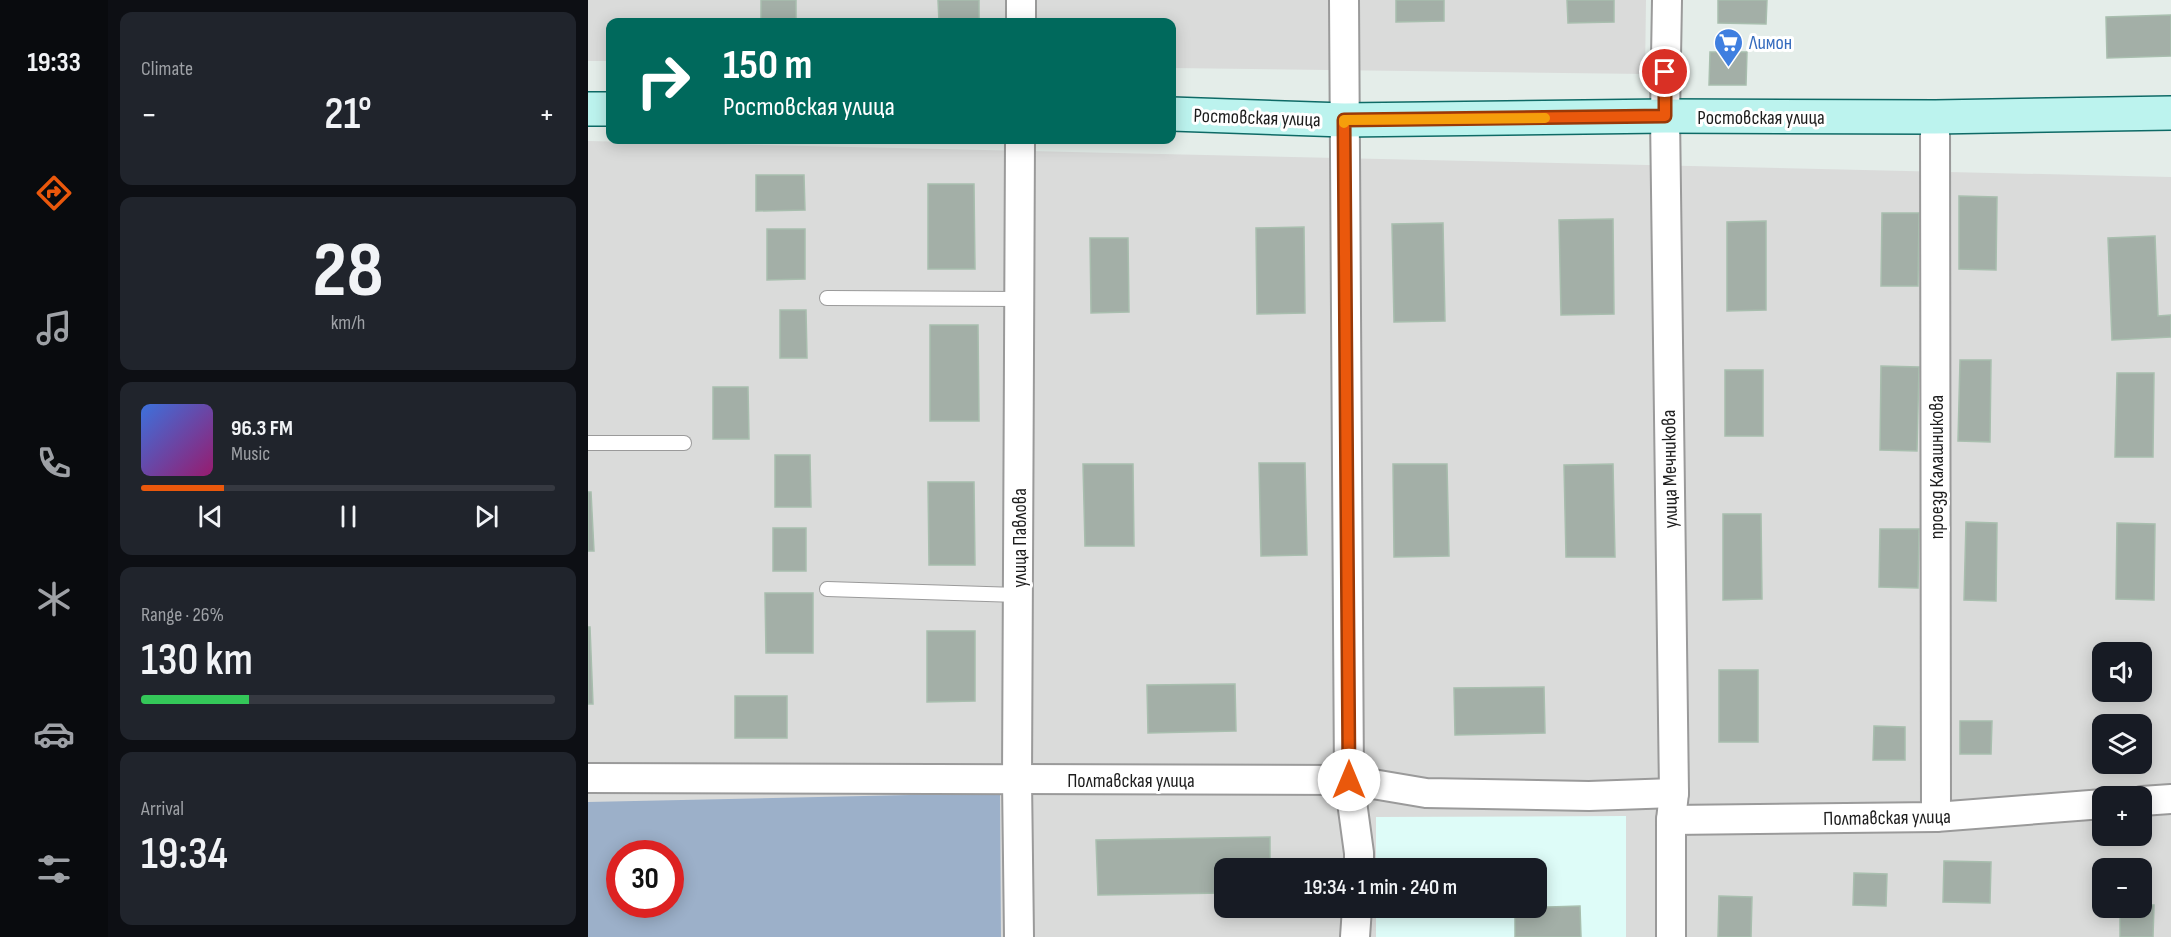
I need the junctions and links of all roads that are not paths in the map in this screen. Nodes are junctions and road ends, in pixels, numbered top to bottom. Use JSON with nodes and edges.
{"nodes":[{"id":1,"x":1021,"y":0,"type":"edge"},
{"id":2,"x":1344,"y":0,"type":"edge"},
{"id":3,"x":1667,"y":0,"type":"edge"},
{"id":4,"x":1021,"y":18,"type":"edge"},
{"id":5,"x":588,"y":109,"type":"edge"},
{"id":6,"x":606,"y":109,"type":"edge"},
{"id":7,"x":2171,"y":112,"type":"edge"},
{"id":8,"x":1176,"y":114,"type":"edge"},
{"id":9,"x":1665,"y":116,"type":"junction"},
{"id":10,"x":1935,"y":117,"type":"junction"},
{"id":11,"x":1344,"y":120,"type":"junction"},
{"id":12,"x":1020,"y":144,"type":"edge"},
{"id":13,"x":827,"y":298,"type":"dead end"},
{"id":14,"x":1020,"y":299,"type":"junction"},
{"id":15,"x":588,"y":443,"type":"edge"},
{"id":16,"x":684,"y":443,"type":"dead end"},
{"id":17,"x":828,"y":589,"type":"dead end"},
{"id":18,"x":1018,"y":595,"type":"junction"},
{"id":19,"x":588,"y":778,"type":"edge"},
{"id":20,"x":1017,"y":780,"type":"junction"},
{"id":21,"x":1349,"y":780,"type":"junction"},
{"id":22,"x":2171,"y":799,"type":"edge"},
{"id":23,"x":2152,"y":800,"type":"edge"},
{"id":24,"x":2092,"y":805,"type":"edge"},
{"id":25,"x":1672,"y":807,"type":"junction"},
{"id":26,"x":1936,"y":817,"type":"junction"},
{"id":27,"x":1359,"y":858,"type":"edge"},
{"id":28,"x":1356,"y":918,"type":"edge"},
{"id":29,"x":1019,"y":937,"type":"edge"},
{"id":30,"x":1355,"y":937,"type":"edge"},
{"id":31,"x":1671,"y":937,"type":"edge"}],
"edges":[{"from":1,"to":4,"type":"street"},
{"from":2,"to":11,"type":"street"},
{"from":3,"to":9,"type":"street","name":"улица Мечникова"},
{"from":5,"to":6,"type":"street"},
{"from":7,"to":10,"type":"street","name":"Ростовская улица"},
{"from":8,"to":11,"type":"street","name":"Ростовская улица"},
{"from":9,"to":10,"type":"street","name":"Ростовская улица"},
{"from":9,"to":11,"type":"street","name":"Ростовская улица"},
{"from":9,"to":25,"type":"street","name":"улица Мечникова"},
{"from":10,"to":26,"type":"street","name":"проезд Калашникова"},
{"from":11,"to":21,"type":"street"},
{"from":12,"to":14,"type":"street","name":"улица Павлова"},
{"from":13,"to":14,"type":"lane"},
{"from":14,"to":18,"type":"street","name":"улица Павлова"},
{"from":15,"to":16,"type":"lane"},
{"from":17,"to":18,"type":"lane"},
{"from":18,"to":20,"type":"street","name":"улица Павлова"},
{"from":19,"to":20,"type":"street","name":"Полтавская улица"},
{"from":20,"to":21,"type":"street","name":"Полтавская улица"},
{"from":20,"to":29,"type":"street","name":"улица Павлова"},
{"from":21,"to":25,"type":"street","name":"Полтавская улица"},
{"from":21,"to":27,"type":"street"},
{"from":22,"to":23,"type":"street"},
{"from":24,"to":26,"type":"street","name":"Полтавская улица"},
{"from":25,"to":26,"type":"street","name":"Полтавская улица"},
{"from":25,"to":31,"type":"street","name":"улица Мечникова"},
{"from":28,"to":30,"type":"street"}]}
